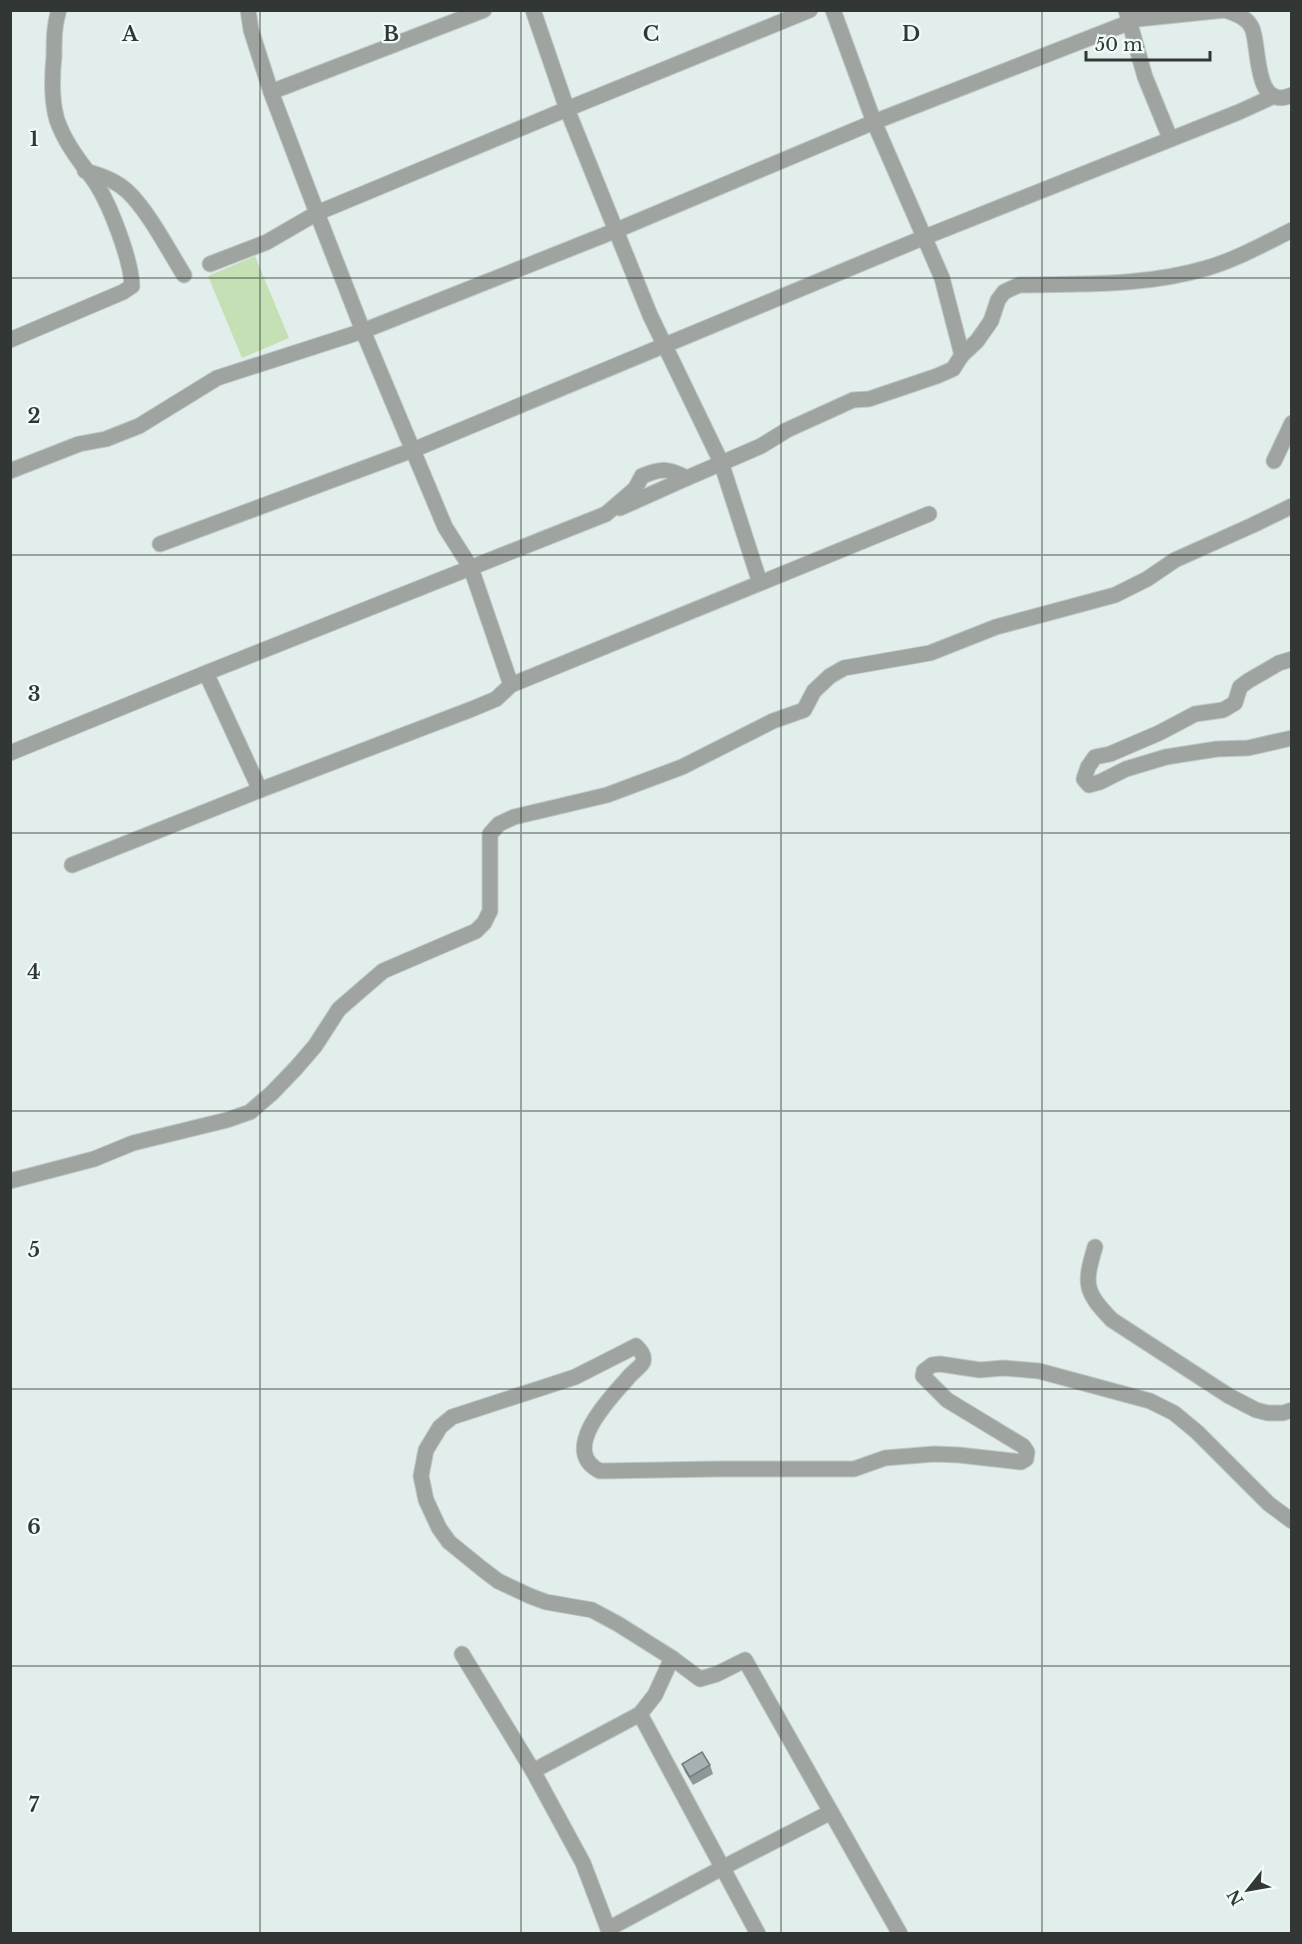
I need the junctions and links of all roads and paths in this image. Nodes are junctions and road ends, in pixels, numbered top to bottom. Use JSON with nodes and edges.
{"nodes":[{"id":1,"x":59,"y":10,"type":"edge"},
{"id":2,"x":248,"y":10,"type":"edge"},
{"id":3,"x":484,"y":10,"type":"edge"},
{"id":4,"x":532,"y":10,"type":"edge"},
{"id":5,"x":810,"y":10,"type":"edge"},
{"id":6,"x":833,"y":10,"type":"edge"},
{"id":7,"x":1225,"y":10,"type":"edge"},
{"id":8,"x":1128,"y":16,"type":"edge"},
{"id":9,"x":272,"y":92,"type":"junction"},
{"id":10,"x":1292,"y":95,"type":"edge"},
{"id":11,"x":1274,"y":96,"type":"junction"},
{"id":12,"x":567,"y":109,"type":"junction"},
{"id":13,"x":874,"y":122,"type":"junction"},
{"id":14,"x":1170,"y":138,"type":"junction"},
{"id":15,"x":86,"y":171,"type":"junction"},
{"id":16,"x":317,"y":213,"type":"junction"},
{"id":17,"x":617,"y":230,"type":"junction"},
{"id":18,"x":1292,"y":230,"type":"edge"},
{"id":19,"x":925,"y":237,"type":"junction"},
{"id":20,"x":210,"y":264,"type":"dead end"},
{"id":21,"x":184,"y":275,"type":"dead end"},
{"id":22,"x":363,"y":331,"type":"junction"},
{"id":23,"x":10,"y":340,"type":"edge"},
{"id":24,"x":665,"y":345,"type":"junction"},
{"id":25,"x":962,"y":355,"type":"junction"},
{"id":26,"x":1292,"y":423,"type":"edge"},
{"id":27,"x":413,"y":450,"type":"junction"},
{"id":28,"x":1274,"y":461,"type":"dead end"},
{"id":29,"x":721,"y":462,"type":"junction"},
{"id":30,"x":10,"y":471,"type":"edge"},
{"id":31,"x":687,"y":478,"type":"junction"},
{"id":32,"x":1292,"y":506,"type":"edge"},
{"id":33,"x":606,"y":514,"type":"junction"},
{"id":34,"x":929,"y":514,"type":"dead end"},
{"id":35,"x":160,"y":544,"type":"dead end"},
{"id":36,"x":471,"y":568,"type":"junction"},
{"id":37,"x":760,"y":583,"type":"junction"},
{"id":38,"x":1292,"y":659,"type":"edge"},
{"id":39,"x":206,"y":673,"type":"junction"},
{"id":40,"x":511,"y":685,"type":"junction"},
{"id":41,"x":1292,"y":738,"type":"edge"},
{"id":42,"x":10,"y":753,"type":"edge"},
{"id":43,"x":260,"y":790,"type":"junction"},
{"id":44,"x":72,"y":865,"type":"dead end"},
{"id":45,"x":10,"y":1181,"type":"edge"},
{"id":46,"x":1095,"y":1247,"type":"dead end"},
{"id":47,"x":1292,"y":1410,"type":"edge"},
{"id":48,"x":1292,"y":1521,"type":"edge"},
{"id":49,"x":462,"y":1654,"type":"dead end"},
{"id":50,"x":672,"y":1658,"type":"junction"},
{"id":51,"x":640,"y":1714,"type":"junction"},
{"id":52,"x":533,"y":1771,"type":"junction"},
{"id":53,"x":831,"y":1812,"type":"junction"},
{"id":54,"x":722,"y":1868,"type":"junction"},
{"id":55,"x":609,"y":1931,"type":"edge"},
{"id":56,"x":758,"y":1934,"type":"edge"},
{"id":57,"x":900,"y":1934,"type":"edge"}],
"edges":[{"from":1,"to":15,"type":"street"},
{"from":2,"to":9,"type":"street"},
{"from":3,"to":9,"type":"street"},
{"from":4,"to":12,"type":"street"},
{"from":5,"to":12,"type":"street"},
{"from":6,"to":13,"type":"street"},
{"from":7,"to":8,"type":"street"},
{"from":7,"to":11,"type":"street"},
{"from":8,"to":13,"type":"street"},
{"from":8,"to":14,"type":"street"},
{"from":9,"to":16,"type":"street"},
{"from":10,"to":11,"type":"street"},
{"from":11,"to":14,"type":"street"},
{"from":12,"to":16,"type":"street"},
{"from":12,"to":17,"type":"street"},
{"from":13,"to":17,"type":"street"},
{"from":13,"to":19,"type":"street"},
{"from":14,"to":19,"type":"street"},
{"from":15,"to":21,"type":"street"},
{"from":15,"to":23,"type":"street"},
{"from":16,"to":20,"type":"street"},
{"from":16,"to":22,"type":"street"},
{"from":17,"to":22,"type":"street"},
{"from":17,"to":24,"type":"street"},
{"from":18,"to":25,"type":"street"},
{"from":19,"to":24,"type":"street"},
{"from":19,"to":25,"type":"street"},
{"from":22,"to":27,"type":"street"},
{"from":22,"to":30,"type":"street"},
{"from":24,"to":27,"type":"street"},
{"from":24,"to":29,"type":"street"},
{"from":25,"to":29,"type":"street"},
{"from":26,"to":28,"type":"street"},
{"from":27,"to":35,"type":"street"},
{"from":27,"to":36,"type":"street"},
{"from":29,"to":31,"type":"street"},
{"from":29,"to":37,"type":"street"},
{"from":31,"to":33,"type":"street"},
{"from":31,"to":33,"type":"street"},
{"from":32,"to":45,"type":"street"},
{"from":33,"to":36,"type":"street"},
{"from":34,"to":37,"type":"street"},
{"from":36,"to":39,"type":"street"},
{"from":36,"to":40,"type":"street"},
{"from":37,"to":40,"type":"street"},
{"from":38,"to":41,"type":"street"},
{"from":39,"to":42,"type":"street"},
{"from":39,"to":43,"type":"street"},
{"from":40,"to":43,"type":"street"},
{"from":43,"to":44,"type":"street"},
{"from":46,"to":47,"type":"street"},
{"from":48,"to":50,"type":"street"},
{"from":49,"to":52,"type":"street"},
{"from":50,"to":51,"type":"street"},
{"from":50,"to":53,"type":"street"},
{"from":51,"to":52,"type":"street"},
{"from":51,"to":54,"type":"street"},
{"from":52,"to":55,"type":"street"},
{"from":53,"to":54,"type":"street"},
{"from":53,"to":57,"type":"street"},
{"from":54,"to":55,"type":"street"},
{"from":54,"to":56,"type":"street"}]}
